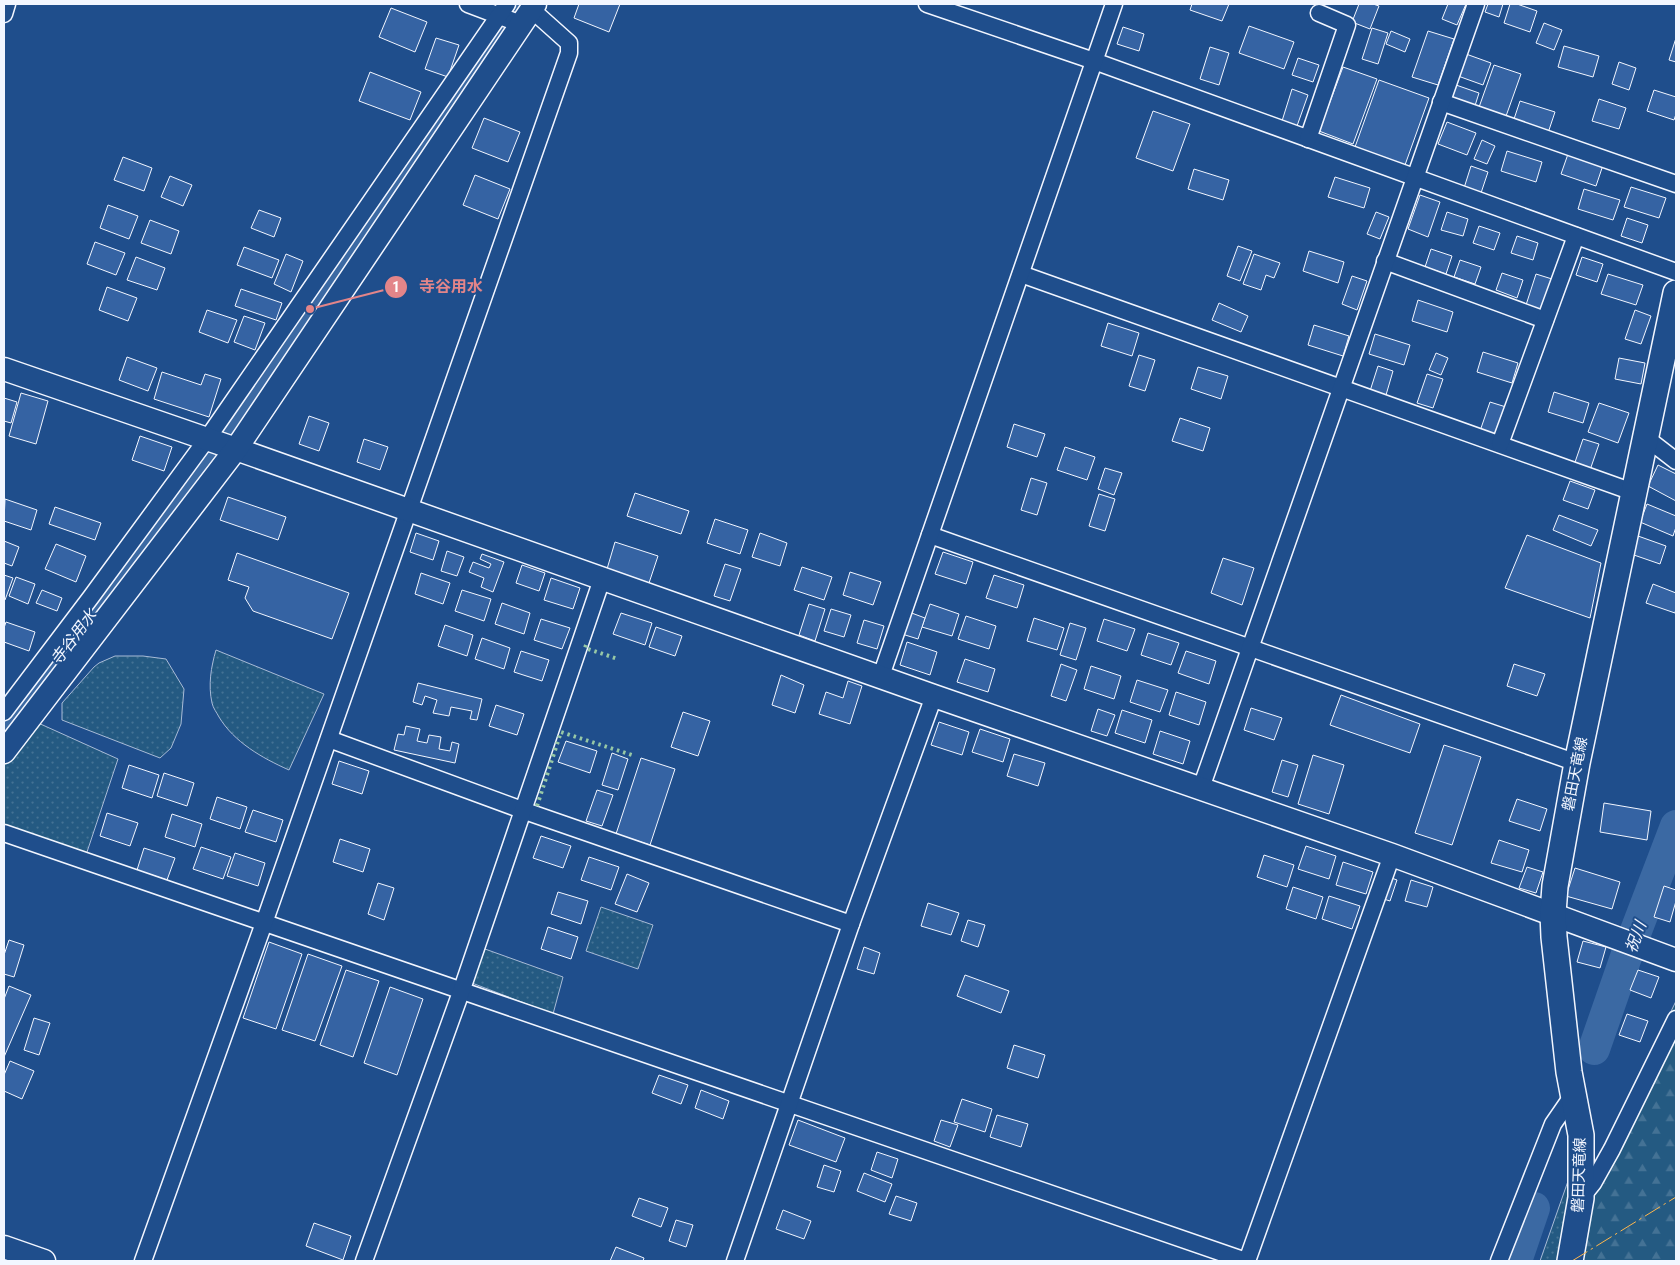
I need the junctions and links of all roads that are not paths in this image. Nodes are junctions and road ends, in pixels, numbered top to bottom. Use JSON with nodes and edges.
{"nodes":[{"id":1,"x":7,"y":4,"type":"edge"},
{"id":2,"x":468,"y":4,"type":"edge"},
{"id":3,"x":927,"y":4,"type":"edge"},
{"id":4,"x":1114,"y":4,"type":"edge"},
{"id":5,"x":1476,"y":4,"type":"edge"},
{"id":6,"x":516,"y":13,"type":"edge"},
{"id":7,"x":1319,"y":13,"type":"dead end"},
{"id":8,"x":4,"y":14,"type":"edge"},
{"id":9,"x":1094,"y":62,"type":"junction"},
{"id":10,"x":1441,"y":102,"type":"junction"},
{"id":11,"x":1308,"y":139,"type":"junction"},
{"id":12,"x":1415,"y":178,"type":"junction"},
{"id":13,"x":1676,"y":184,"type":"edge"},
{"id":14,"x":1576,"y":236,"type":"junction"},
{"id":15,"x":1385,"y":261,"type":"junction"},
{"id":16,"x":1676,"y":272,"type":"edge"},
{"id":17,"x":1021,"y":274,"type":"junction"},
{"id":18,"x":1676,"y":293,"type":"edge"},
{"id":19,"x":1545,"y":320,"type":"junction"},
{"id":20,"x":4,"y":369,"type":"edge"},
{"id":21,"x":1341,"y":388,"type":"junction"},
{"id":22,"x":1645,"y":437,"type":"junction"},
{"id":23,"x":221,"y":443,"type":"junction"},
{"id":24,"x":1500,"y":444,"type":"junction"},
{"id":25,"x":1676,"y":461,"type":"edge"},
{"id":26,"x":1633,"y":492,"type":"junction"},
{"id":27,"x":408,"y":510,"type":"junction"},
{"id":28,"x":930,"y":535,"type":"junction"},
{"id":29,"x":602,"y":579,"type":"junction"},
{"id":30,"x":1250,"y":647,"type":"junction"},
{"id":31,"x":881,"y":676,"type":"junction"},
{"id":32,"x":934,"y":696,"type":"junction"},
{"id":33,"x":4,"y":712,"type":"edge"},
{"id":34,"x":329,"y":739,"type":"junction"},
{"id":35,"x":4,"y":752,"type":"edge"},
{"id":36,"x":1577,"y":762,"type":"junction"},
{"id":37,"x":1201,"y":788,"type":"junction"},
{"id":38,"x":522,"y":810,"type":"junction"},
{"id":39,"x":4,"y":833,"type":"edge"},
{"id":40,"x":1392,"y":855,"type":"junction"},
{"id":41,"x":1553,"y":913,"type":"junction"},
{"id":42,"x":264,"y":923,"type":"junction"},
{"id":43,"x":851,"y":924,"type":"junction"},
{"id":44,"x":1676,"y":960,"type":"edge"},
{"id":45,"x":460,"y":992,"type":"junction"},
{"id":46,"x":1676,"y":1019,"type":"edge"},
{"id":47,"x":1573,"y":1095,"type":"junction"},
{"id":48,"x":790,"y":1104,"type":"junction"},
{"id":49,"x":1580,"y":1198,"type":"junction"},
{"id":50,"x":4,"y":1247,"type":"edge"},
{"id":51,"x":44,"y":1261,"type":"edge"},
{"id":52,"x":142,"y":1261,"type":"edge"},
{"id":53,"x":364,"y":1261,"type":"edge"},
{"id":54,"x":735,"y":1261,"type":"edge"},
{"id":55,"x":1247,"y":1261,"type":"edge"},
{"id":56,"x":1499,"y":1261,"type":"edge"},
{"id":57,"x":1570,"y":1261,"type":"edge"}],
"edges":[{"from":1,"to":8,"type":"street"},
{"from":2,"to":6,"type":"street"},
{"from":3,"to":9,"type":"street"},
{"from":4,"to":9,"type":"street"},
{"from":5,"to":10,"type":"street"},
{"from":6,"to":23,"type":"street"},
{"from":6,"to":23,"type":"street"},
{"from":6,"to":27,"type":"street"},
{"from":7,"to":11,"type":"street"},
{"from":9,"to":11,"type":"street"},
{"from":9,"to":17,"type":"street"},
{"from":10,"to":12,"type":"street"},
{"from":10,"to":13,"type":"street"},
{"from":11,"to":12,"type":"street"},
{"from":12,"to":14,"type":"street"},
{"from":12,"to":15,"type":"street"},
{"from":14,"to":16,"type":"street"},
{"from":14,"to":19,"type":"street"},
{"from":15,"to":19,"type":"street"},
{"from":15,"to":21,"type":"street"},
{"from":17,"to":21,"type":"street"},
{"from":17,"to":28,"type":"street"},
{"from":18,"to":22,"type":"main road","name":"磐田天竜線"},
{"from":19,"to":24,"type":"street"},
{"from":20,"to":23,"type":"street"},
{"from":21,"to":24,"type":"street"},
{"from":21,"to":30,"type":"street"},
{"from":22,"to":25,"type":"street"},
{"from":22,"to":26,"type":"main road","name":"磐田天竜線"},
{"from":23,"to":27,"type":"street"},
{"from":23,"to":33,"type":"street"},
{"from":23,"to":35,"type":"street"},
{"from":24,"to":26,"type":"street"},
{"from":26,"to":36,"type":"main road","name":"磐田天竜線"},
{"from":27,"to":29,"type":"street"},
{"from":27,"to":34,"type":"street"},
{"from":28,"to":30,"type":"street"},
{"from":28,"to":31,"type":"street"},
{"from":29,"to":31,"type":"street"},
{"from":29,"to":38,"type":"street"},
{"from":30,"to":36,"type":"street"},
{"from":30,"to":37,"type":"street"},
{"from":31,"to":32,"type":"street"},
{"from":32,"to":37,"type":"street"},
{"from":32,"to":43,"type":"street"},
{"from":34,"to":38,"type":"street"},
{"from":34,"to":42,"type":"street"},
{"from":36,"to":41,"type":"main road","name":"磐田天竜線"},
{"from":37,"to":40,"type":"street"},
{"from":38,"to":43,"type":"street"},
{"from":38,"to":45,"type":"street"},
{"from":39,"to":42,"type":"street"},
{"from":40,"to":41,"type":"street"},
{"from":40,"to":55,"type":"street"},
{"from":41,"to":44,"type":"street"},
{"from":41,"to":47,"type":"main road","name":"磐田天竜線"},
{"from":42,"to":45,"type":"street"},
{"from":42,"to":52,"type":"street"},
{"from":43,"to":48,"type":"street"},
{"from":45,"to":48,"type":"street"},
{"from":45,"to":53,"type":"street"},
{"from":46,"to":49,"type":"street"},
{"from":47,"to":49,"type":"main road","name":"磐田天竜線"},
{"from":47,"to":56,"type":"street"},
{"from":48,"to":54,"type":"street"},
{"from":48,"to":55,"type":"street"},
{"from":49,"to":57,"type":"main road","name":"磐田天竜線"},
{"from":50,"to":51,"type":"street"}]}
